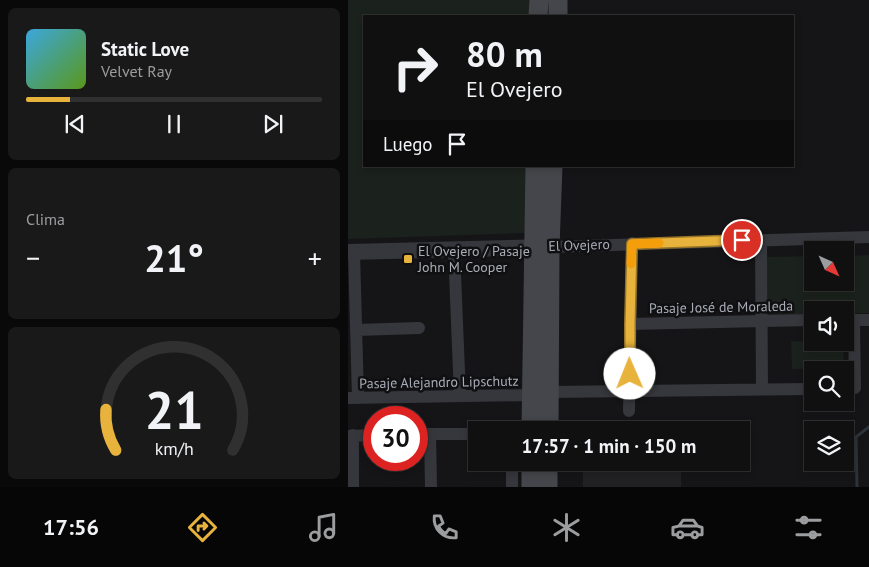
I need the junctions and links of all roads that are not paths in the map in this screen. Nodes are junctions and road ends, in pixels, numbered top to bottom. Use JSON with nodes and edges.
{"nodes":[{"id":1,"x":539,"y":0,"type":"edge"},
{"id":2,"x":558,"y":0,"type":"edge"},
{"id":3,"x":538,"y":15,"type":"edge"},
{"id":4,"x":558,"y":15,"type":"edge"},
{"id":5,"x":535,"y":167,"type":"edge"},
{"id":6,"x":553,"y":167,"type":"edge"},
{"id":7,"x":870,"y":237,"type":"edge"},
{"id":8,"x":761,"y":240,"type":"junction"},
{"id":9,"x":632,"y":244,"type":"junction"},
{"id":10,"x":542,"y":247,"type":"junction"},
{"id":11,"x":454,"y":249,"type":"junction"},
{"id":12,"x":351,"y":252,"type":"edge"},
{"id":13,"x":804,"y":320,"type":"edge"},
{"id":14,"x":854,"y":320,"type":"edge"},
{"id":15,"x":870,"y":320,"type":"edge"},
{"id":16,"x":761,"y":321,"type":"junction"},
{"id":17,"x":630,"y":324,"type":"junction"},
{"id":18,"x":419,"y":328,"type":"dead end"},
{"id":19,"x":356,"y":330,"type":"junction"},
{"id":20,"x":804,"y":389,"type":"edge"},
{"id":21,"x":631,"y":390,"type":"junction"},
{"id":22,"x":762,"y":390,"type":"junction"},
{"id":23,"x":540,"y":393,"type":"junction"},
{"id":24,"x":460,"y":396,"type":"junction"},
{"id":25,"x":353,"y":398,"type":"edge"},
{"id":26,"x":629,"y":411,"type":"dead end"},
{"id":27,"x":533,"y":421,"type":"edge"},
{"id":28,"x":547,"y":421,"type":"edge"},
{"id":29,"x":430,"y":434,"type":"joint"},
{"id":30,"x":468,"y":434,"type":"edge"},
{"id":31,"x":351,"y":436,"type":"edge"},
{"id":32,"x":512,"y":471,"type":"edge"},
{"id":33,"x":531,"y":471,"type":"edge"},
{"id":34,"x":548,"y":471,"type":"edge"},
{"id":35,"x":353,"y":487,"type":"edge"},
{"id":36,"x":431,"y":487,"type":"edge"},
{"id":37,"x":512,"y":487,"type":"edge"},
{"id":38,"x":531,"y":487,"type":"edge"},
{"id":39,"x":548,"y":487,"type":"edge"}],
"edges":[{"from":1,"to":3,"type":"main road"},
{"from":2,"to":4,"type":"main road"},
{"from":5,"to":10,"type":"main road"},
{"from":6,"to":10,"type":"main road"},
{"from":7,"to":8,"type":"street","name":"El Ovejero"},
{"from":8,"to":9,"type":"street","name":"El Ovejero"},
{"from":8,"to":16,"type":"street"},
{"from":9,"to":10,"type":"street","name":"El Ovejero"},
{"from":9,"to":17,"type":"street"},
{"from":10,"to":11,"type":"street","name":"El Ovejero"},
{"from":10,"to":23,"type":"main road"},
{"from":11,"to":12,"type":"street","name":"El Ovejero"},
{"from":11,"to":24,"type":"street"},
{"from":12,"to":19,"type":"street"},
{"from":13,"to":16,"type":"street","name":"Pasaje José de Moraleda"},
{"from":14,"to":15,"type":"street"},
{"from":16,"to":17,"type":"street","name":"Pasaje José de Moraleda"},
{"from":16,"to":22,"type":"street"},
{"from":17,"to":21,"type":"street"},
{"from":18,"to":19,"type":"street"},
{"from":19,"to":25,"type":"street"},
{"from":20,"to":22,"type":"street","name":"Pasaje Alejandro Lipschutz"},
{"from":21,"to":22,"type":"street","name":"Pasaje Alejandro Lipschutz"},
{"from":21,"to":23,"type":"street","name":"Pasaje Alejandro Lipschutz"},
{"from":21,"to":26,"type":"street"},
{"from":23,"to":24,"type":"street","name":"Pasaje Alejandro Lipschutz"},
{"from":23,"to":27,"type":"main road"},
{"from":23,"to":28,"type":"main road"},
{"from":24,"to":25,"type":"street","name":"Pasaje Alejandro Lipschutz"},
{"from":29,"to":30,"type":"street"},
{"from":29,"to":36,"type":"street"},
{"from":31,"to":35,"type":"street"},
{"from":32,"to":37,"type":"street"},
{"from":33,"to":38,"type":"main road"},
{"from":34,"to":39,"type":"main road"}]}
